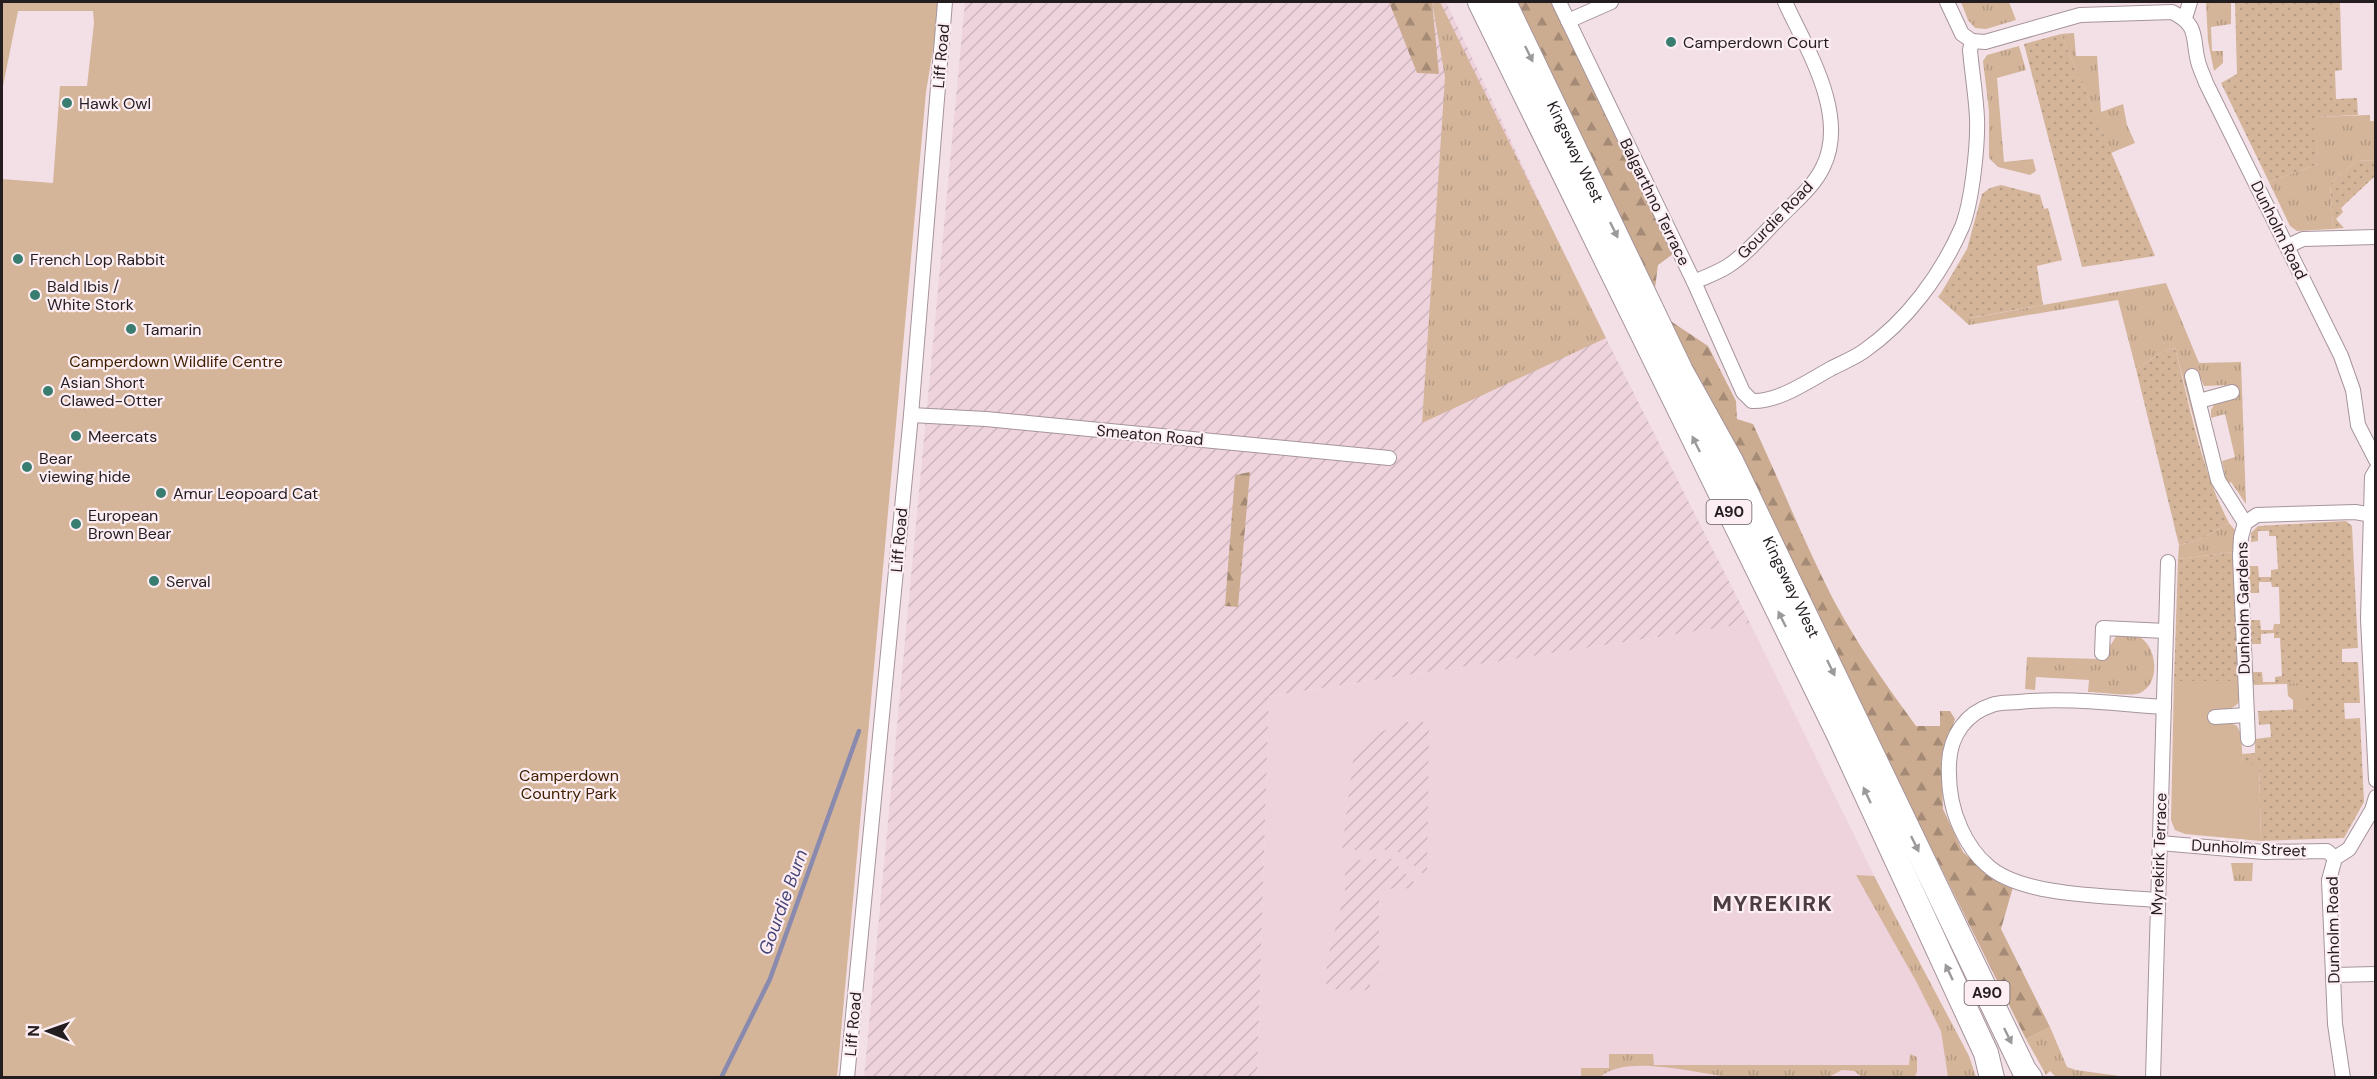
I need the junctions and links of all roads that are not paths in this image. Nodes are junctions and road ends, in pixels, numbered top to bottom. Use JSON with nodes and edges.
{"nodes":[{"id":1,"x":945,"y":2,"type":"edge"},
{"id":2,"x":1480,"y":2,"type":"edge"},
{"id":3,"x":1504,"y":2,"type":"edge"},
{"id":4,"x":1559,"y":2,"type":"edge"},
{"id":5,"x":1611,"y":2,"type":"edge"},
{"id":6,"x":1785,"y":2,"type":"edge"},
{"id":7,"x":1947,"y":2,"type":"edge"},
{"id":8,"x":2190,"y":2,"type":"edge"},
{"id":9,"x":2185,"y":18,"type":"junction"},
{"id":10,"x":1568,"y":21,"type":"junction"},
{"id":11,"x":1972,"y":41,"type":"junction"},
{"id":12,"x":2376,"y":237,"type":"edge"},
{"id":13,"x":2288,"y":246,"type":"junction"},
{"id":14,"x":1694,"y":282,"type":"junction"},
{"id":15,"x":2192,"y":376,"type":"dead end"},
{"id":16,"x":2232,"y":392,"type":"dead end"},
{"id":17,"x":2199,"y":401,"type":"junction"},
{"id":18,"x":911,"y":415,"type":"junction"},
{"id":19,"x":1389,"y":458,"type":"dead end"},
{"id":20,"x":2376,"y":460,"type":"edge"},
{"id":21,"x":2376,"y":470,"type":"edge"},
{"id":22,"x":2372,"y":515,"type":"junction"},
{"id":23,"x":2244,"y":523,"type":"junction"},
{"id":24,"x":2168,"y":562,"type":"dead end"},
{"id":25,"x":2166,"y":631,"type":"junction"},
{"id":26,"x":2102,"y":653,"type":"dead end"},
{"id":27,"x":2164,"y":706,"type":"junction"},
{"id":28,"x":2247,"y":715,"type":"junction"},
{"id":29,"x":2215,"y":717,"type":"dead end"},
{"id":30,"x":2248,"y":740,"type":"dead end"},
{"id":31,"x":2375,"y":770,"type":"edge"},
{"id":32,"x":2376,"y":780,"type":"edge"},
{"id":33,"x":2376,"y":797,"type":"edge"},
{"id":34,"x":2160,"y":843,"type":"junction"},
{"id":35,"x":2335,"y":858,"type":"junction"},
{"id":36,"x":2158,"y":900,"type":"junction"},
{"id":37,"x":2376,"y":974,"type":"edge"},
{"id":38,"x":2334,"y":975,"type":"junction"},
{"id":39,"x":848,"y":1077,"type":"edge"},
{"id":40,"x":1992,"y":1077,"type":"edge"},
{"id":41,"x":2030,"y":1077,"type":"edge"},
{"id":42,"x":2152,"y":1077,"type":"edge"},
{"id":43,"x":2343,"y":1077,"type":"edge"}],
"edges":[{"from":1,"to":18,"type":"street","name":"Liff Road"},
{"from":40,"to":2,"type":"highway","name":"Kingsway West","number":"A90","one_way":true},
{"from":3,"to":41,"type":"highway","name":"Kingsway West","number":"A90","one_way":true},
{"from":4,"to":10,"type":"street","name":"Balgarthno Terrace"},
{"from":5,"to":10,"type":"street"},
{"from":6,"to":14,"type":"street","name":"Gourdie Road"},
{"from":7,"to":11,"type":"street"},
{"from":8,"to":9,"type":"street"},
{"from":9,"to":11,"type":"street"},
{"from":9,"to":13,"type":"street","name":"Dunholm Road"},
{"from":10,"to":14,"type":"street","name":"Balgarthno Terrace"},
{"from":11,"to":14,"type":"street","name":"Balgarthno Terrace"},
{"from":12,"to":13,"type":"street"},
{"from":13,"to":20,"type":"street","name":"Dunholm Road"},
{"from":15,"to":17,"type":"street"},
{"from":16,"to":17,"type":"street"},
{"from":17,"to":23,"type":"street"},
{"from":18,"to":19,"type":"street","name":"Smeaton Road"},
{"from":18,"to":39,"type":"street","name":"Liff Road"},
{"from":21,"to":22,"type":"street"},
{"from":22,"to":23,"type":"street","name":"Dunholm Gardens"},
{"from":22,"to":31,"type":"street"},
{"from":23,"to":28,"type":"street","name":"Dunholm Gardens"},
{"from":24,"to":25,"type":"street","name":"Myrekirk Terrace"},
{"from":25,"to":26,"type":"street"},
{"from":25,"to":27,"type":"street","name":"Myrekirk Terrace"},
{"from":27,"to":34,"type":"street","name":"Myrekirk Terrace"},
{"from":27,"to":36,"type":"street"},
{"from":28,"to":29,"type":"street"},
{"from":28,"to":30,"type":"street","name":"Dunholm Gardens"},
{"from":31,"to":32,"type":"street"},
{"from":33,"to":35,"type":"street","name":"Dunholm Road"},
{"from":34,"to":35,"type":"street","name":"Dunholm Street"},
{"from":34,"to":36,"type":"street","name":"Myrekirk Terrace"},
{"from":35,"to":38,"type":"street","name":"Dunholm Road"},
{"from":36,"to":42,"type":"street","name":"Myrekirk Terrace"},
{"from":37,"to":38,"type":"street"},
{"from":38,"to":43,"type":"street","name":"Dunholm Road"}]}
